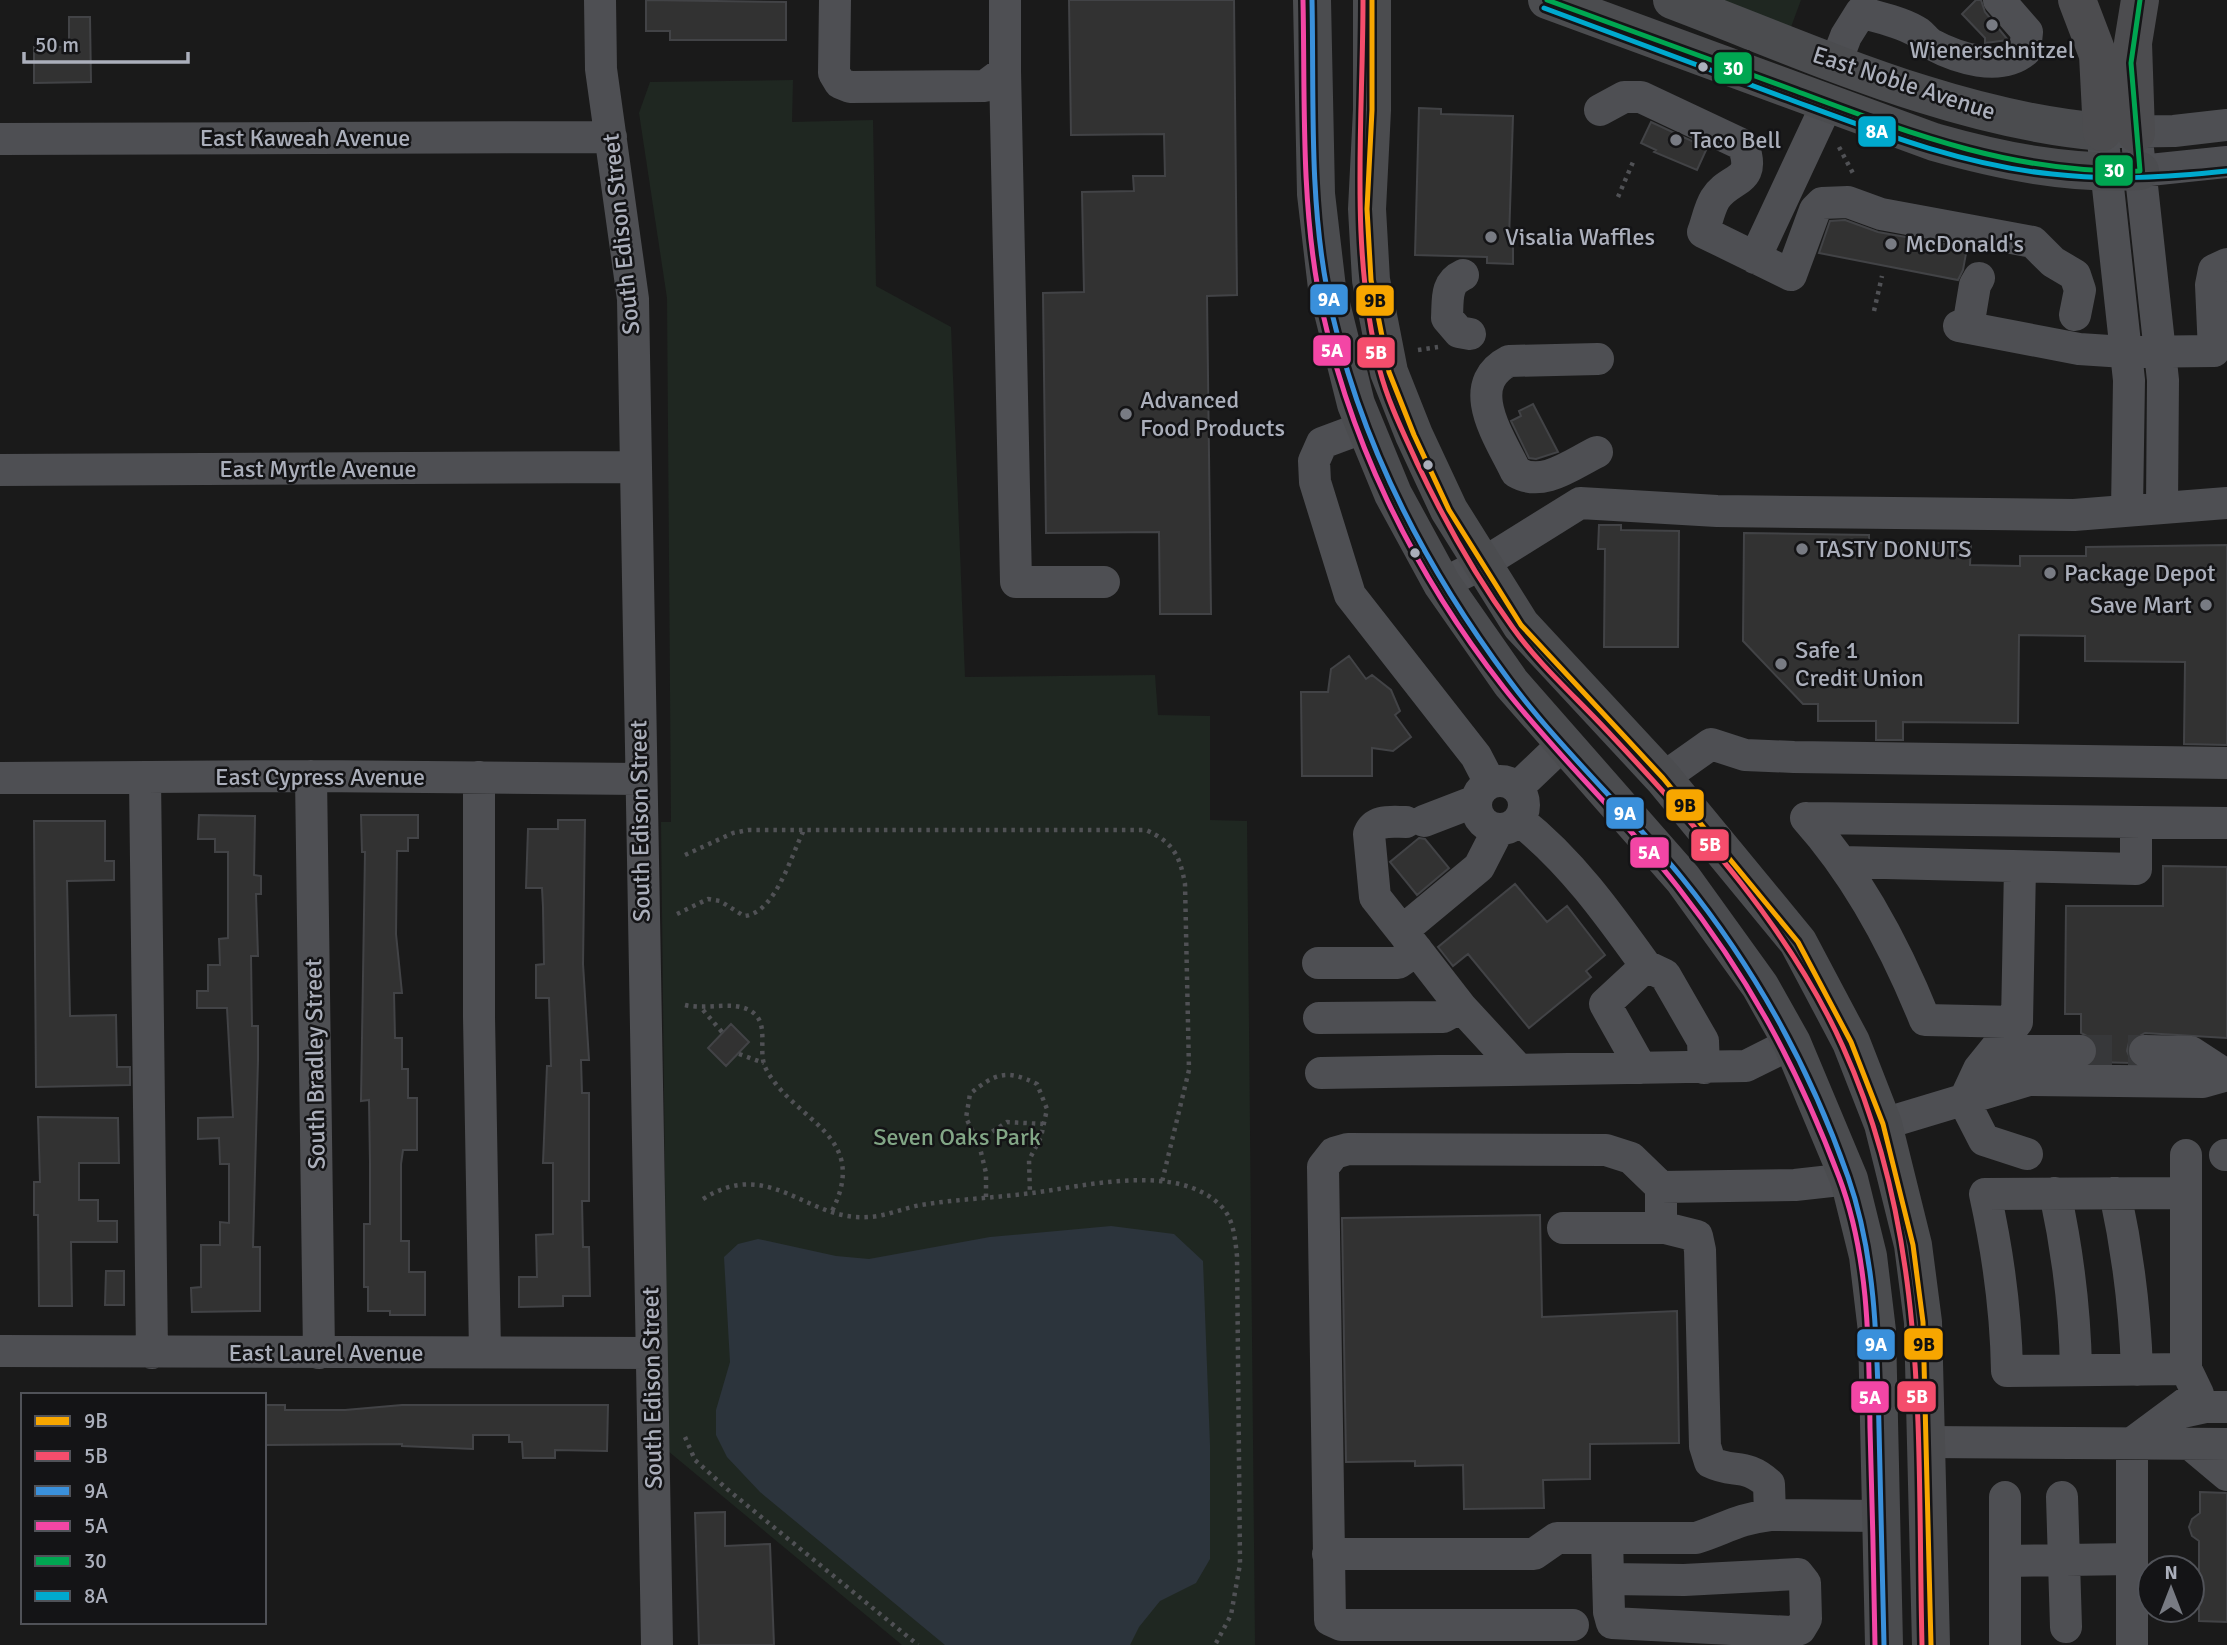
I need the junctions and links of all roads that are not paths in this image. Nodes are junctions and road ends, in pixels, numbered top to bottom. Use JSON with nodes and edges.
{"nodes":[{"id":1,"x":600,"y":0,"type":"edge"},
{"id":2,"x":835,"y":0,"type":"edge"},
{"id":3,"x":1005,"y":0,"type":"edge"},
{"id":4,"x":1312,"y":0,"type":"edge"},
{"id":5,"x":1372,"y":0,"type":"edge"},
{"id":6,"x":1547,"y":0,"type":"edge"},
{"id":7,"x":1672,"y":0,"type":"edge"},
{"id":8,"x":1998,"y":0,"type":"edge"},
{"id":9,"x":2077,"y":0,"type":"edge"},
{"id":10,"x":2140,"y":0,"type":"edge"},
{"id":11,"x":1836,"y":62,"type":"junction"},
{"id":12,"x":1005,"y":71,"type":"junction"},
{"id":13,"x":1827,"y":104,"type":"junction"},
{"id":14,"x":1600,"y":110,"type":"dead end"},
{"id":15,"x":2227,"y":125,"type":"edge"},
{"id":16,"x":2119,"y":132,"type":"junction"},
{"id":17,"x":611,"y":137,"type":"junction"},
{"id":18,"x":0,"y":139,"type":"edge"},
{"id":19,"x":2227,"y":162,"type":"edge"},
{"id":20,"x":2123,"y":171,"type":"junction"},
{"id":21,"x":1755,"y":258,"type":"junction"},
{"id":22,"x":2227,"y":264,"type":"edge"},
{"id":23,"x":1462,"y":275,"type":"dead end"},
{"id":24,"x":1979,"y":278,"type":"dead end"},
{"id":25,"x":1470,"y":334,"type":"dead end"},
{"id":26,"x":2079,"y":349,"type":"junction"},
{"id":27,"x":2160,"y":350,"type":"junction"},
{"id":28,"x":2125,"y":352,"type":"junction"},
{"id":29,"x":1598,"y":359,"type":"dead end"},
{"id":30,"x":1364,"y":427,"type":"junction"},
{"id":31,"x":1597,"y":452,"type":"dead end"},
{"id":32,"x":635,"y":467,"type":"junction"},
{"id":33,"x":0,"y":470,"type":"edge"},
{"id":34,"x":2227,"y":503,"type":"edge"},
{"id":35,"x":2162,"y":506,"type":"junction"},
{"id":36,"x":2127,"y":510,"type":"junction"},
{"id":37,"x":1482,"y":564,"type":"junction"},
{"id":38,"x":1104,"y":582,"type":"dead end"},
{"id":39,"x":1442,"y":584,"type":"junction"},
{"id":40,"x":1563,"y":744,"type":"junction"},
{"id":41,"x":2227,"y":763,"type":"edge"},
{"id":42,"x":311,"y":776,"type":"junction"},
{"id":43,"x":479,"y":777,"type":"junction"},
{"id":44,"x":0,"y":778,"type":"edge"},
{"id":45,"x":145,"y":778,"type":"junction"},
{"id":46,"x":1663,"y":778,"type":"junction"},
{"id":47,"x":640,"y":779,"type":"junction"},
{"id":48,"x":1494,"y":791,"type":"junction"},
{"id":49,"x":2136,"y":822,"type":"junction"},
{"id":50,"x":2227,"y":823,"type":"edge"},
{"id":51,"x":1508,"y":825,"type":"junction"},
{"id":52,"x":1842,"y":862,"type":"junction"},
{"id":53,"x":2020,"y":867,"type":"junction"},
{"id":54,"x":1410,"y":941,"type":"junction"},
{"id":55,"x":1318,"y":964,"type":"dead end"},
{"id":56,"x":1646,"y":966,"type":"junction"},
{"id":57,"x":1461,"y":1006,"type":"junction"},
{"id":58,"x":1318,"y":1018,"type":"dead end"},
{"id":59,"x":2017,"y":1022,"type":"junction"},
{"id":60,"x":1792,"y":1043,"type":"junction"},
{"id":61,"x":2080,"y":1051,"type":"tunnel mouth"},
{"id":62,"x":2145,"y":1051,"type":"tunnel mouth"},
{"id":63,"x":1641,"y":1068,"type":"junction"},
{"id":64,"x":1704,"y":1068,"type":"junction"},
{"id":65,"x":1979,"y":1069,"type":"junction"},
{"id":66,"x":1519,"y":1070,"type":"junction"},
{"id":67,"x":1321,"y":1073,"type":"dead end"},
{"id":68,"x":2226,"y":1075,"type":"edge"},
{"id":69,"x":1964,"y":1101,"type":"junction"},
{"id":70,"x":1883,"y":1124,"type":"junction"},
{"id":71,"x":2026,"y":1154,"type":"dead end"},
{"id":72,"x":2186,"y":1155,"type":"dead end"},
{"id":73,"x":1849,"y":1179,"type":"junction"},
{"id":74,"x":1661,"y":1187,"type":"junction"},
{"id":75,"x":2054,"y":1193,"type":"junction"},
{"id":76,"x":2115,"y":1193,"type":"junction"},
{"id":77,"x":2186,"y":1193,"type":"junction"},
{"id":78,"x":1563,"y":1228,"type":"dead end"},
{"id":79,"x":1665,"y":1228,"type":"junction"},
{"id":80,"x":0,"y":1351,"type":"edge"},
{"id":81,"x":485,"y":1352,"type":"junction"},
{"id":82,"x":152,"y":1353,"type":"junction"},
{"id":83,"x":319,"y":1353,"type":"junction"},
{"id":84,"x":651,"y":1353,"type":"junction"},
{"id":85,"x":2186,"y":1369,"type":"junction"},
{"id":86,"x":2076,"y":1370,"type":"junction"},
{"id":87,"x":2137,"y":1370,"type":"junction"},
{"id":88,"x":2227,"y":1407,"type":"edge"},
{"id":89,"x":2171,"y":1415,"type":"junction"},
{"id":90,"x":1927,"y":1442,"type":"junction"},
{"id":91,"x":2132,"y":1443,"type":"junction"},
{"id":92,"x":2190,"y":1444,"type":"junction"},
{"id":93,"x":2227,"y":1444,"type":"edge"},
{"id":94,"x":2227,"y":1475,"type":"edge"},
{"id":95,"x":2005,"y":1497,"type":"dead end"},
{"id":96,"x":2062,"y":1497,"type":"dead end"},
{"id":97,"x":1770,"y":1515,"type":"junction"},
{"id":98,"x":1881,"y":1516,"type":"junction"},
{"id":99,"x":1606,"y":1539,"type":"junction"},
{"id":100,"x":1328,"y":1554,"type":"junction"},
{"id":101,"x":2132,"y":1559,"type":"junction"},
{"id":102,"x":2005,"y":1560,"type":"junction"},
{"id":103,"x":2064,"y":1560,"type":"junction"},
{"id":104,"x":1608,"y":1579,"type":"junction"},
{"id":105,"x":1573,"y":1625,"type":"dead end"},
{"id":106,"x":2066,"y":1626,"type":"dead end"},
{"id":107,"x":657,"y":1645,"type":"edge"},
{"id":108,"x":1884,"y":1645,"type":"edge"},
{"id":109,"x":1931,"y":1645,"type":"edge"},
{"id":110,"x":2005,"y":1645,"type":"edge"},
{"id":111,"x":2132,"y":1645,"type":"edge"}],
"edges":[{"from":1,"to":17,"type":"street","name":"South Edison Street"},
{"from":2,"to":12,"type":"street"},
{"from":3,"to":12,"type":"street"},
{"from":4,"to":30,"type":"main road"},
{"from":5,"to":37,"type":"main road"},
{"from":6,"to":13,"type":"main road","name":"East Noble Avenue"},
{"from":7,"to":11,"type":"main road","name":"East Noble Avenue"},
{"from":8,"to":11,"type":"street"},
{"from":9,"to":16,"type":"highway"},
{"from":10,"to":16,"type":"highway"},
{"from":11,"to":16,"type":"main road","name":"East Noble Avenue"},
{"from":12,"to":38,"type":"street"},
{"from":13,"to":20,"type":"main road","name":"East Noble Avenue"},
{"from":13,"to":21,"type":"street"},
{"from":14,"to":21,"type":"street"},
{"from":15,"to":16,"type":"street","name":"East Noble Avenue"},
{"from":16,"to":20,"type":"street"},
{"from":17,"to":18,"type":"street","name":"East Kaweah Avenue"},
{"from":17,"to":32,"type":"street","name":"South Edison Street"},
{"from":19,"to":20,"type":"street","name":"East Noble Avenue"},
{"from":20,"to":27,"type":"street"},
{"from":20,"to":28,"type":"street"},
{"from":21,"to":26,"type":"street"},
{"from":22,"to":27,"type":"street"},
{"from":23,"to":25,"type":"street"},
{"from":24,"to":26,"type":"street"},
{"from":26,"to":28,"type":"street"},
{"from":27,"to":28,"type":"street"},
{"from":27,"to":35,"type":"street"},
{"from":28,"to":36,"type":"street"},
{"from":29,"to":31,"type":"street"},
{"from":30,"to":39,"type":"main road"},
{"from":30,"to":48,"type":"street"},
{"from":32,"to":33,"type":"street","name":"East Myrtle Avenue"},
{"from":32,"to":47,"type":"street","name":"South Edison Street"},
{"from":34,"to":35,"type":"street"},
{"from":35,"to":36,"type":"street"},
{"from":36,"to":37,"type":"street"},
{"from":37,"to":39,"type":"street"},
{"from":37,"to":46,"type":"main road"},
{"from":39,"to":40,"type":"main road"},
{"from":40,"to":48,"type":"street"},
{"from":40,"to":60,"type":"main road"},
{"from":41,"to":46,"type":"street"},
{"from":42,"to":43,"type":"street","name":"East Cypress Avenue"},
{"from":42,"to":45,"type":"street","name":"East Cypress Avenue"},
{"from":42,"to":83,"type":"street","name":"South Bradley Street"},
{"from":43,"to":47,"type":"street","name":"East Cypress Avenue"},
{"from":43,"to":81,"type":"street"},
{"from":44,"to":45,"type":"street","name":"East Cypress Avenue"},
{"from":45,"to":82,"type":"street"},
{"from":46,"to":70,"type":"main road"},
{"from":47,"to":84,"type":"street","name":"South Edison Street"},
{"from":48,"to":51,"type":"street"},
{"from":48,"to":51,"type":"street"},
{"from":48,"to":54,"type":"street"},
{"from":49,"to":50,"type":"street"},
{"from":49,"to":52,"type":"street"},
{"from":49,"to":53,"type":"street"},
{"from":51,"to":54,"type":"street"},
{"from":51,"to":56,"type":"street"},
{"from":52,"to":53,"type":"street"},
{"from":52,"to":59,"type":"street"},
{"from":53,"to":59,"type":"street"},
{"from":54,"to":55,"type":"street"},
{"from":54,"to":57,"type":"street"},
{"from":56,"to":63,"type":"street"},
{"from":56,"to":64,"type":"street"},
{"from":57,"to":58,"type":"street"},
{"from":57,"to":66,"type":"street"},
{"from":59,"to":65,"type":"street"},
{"from":60,"to":64,"type":"street"},
{"from":60,"to":73,"type":"main road"},
{"from":61,"to":65,"type":"street"},
{"from":62,"to":68,"type":"street"},
{"from":63,"to":64,"type":"street"},
{"from":63,"to":66,"type":"street"},
{"from":65,"to":69,"type":"street"},
{"from":66,"to":67,"type":"street"},
{"from":68,"to":69,"type":"street"},
{"from":69,"to":70,"type":"street"},
{"from":69,"to":71,"type":"street"},
{"from":70,"to":90,"type":"main road"},
{"from":72,"to":77,"type":"street"},
{"from":73,"to":74,"type":"street"},
{"from":73,"to":90,"type":"main road"},
{"from":73,"to":98,"type":"main road"},
{"from":74,"to":79,"type":"street"},
{"from":74,"to":100,"type":"street"},
{"from":75,"to":76,"type":"street"},
{"from":75,"to":86,"type":"street"},
{"from":75,"to":86,"type":"street"},
{"from":76,"to":77,"type":"street"},
{"from":76,"to":87,"type":"street"},
{"from":77,"to":85,"type":"street"},
{"from":78,"to":79,"type":"street"},
{"from":79,"to":97,"type":"street"},
{"from":80,"to":82,"type":"street","name":"East Laurel Avenue"},
{"from":81,"to":83,"type":"street","name":"East Laurel Avenue"},
{"from":81,"to":84,"type":"street","name":"East Laurel Avenue"},
{"from":82,"to":83,"type":"street","name":"East Laurel Avenue"},
{"from":84,"to":107,"type":"street","name":"South Edison Street"},
{"from":85,"to":87,"type":"street"},
{"from":85,"to":89,"type":"street"},
{"from":86,"to":87,"type":"street"},
{"from":88,"to":89,"type":"street"},
{"from":89,"to":91,"type":"street"},
{"from":90,"to":91,"type":"street"},
{"from":90,"to":109,"type":"main road"},
{"from":91,"to":92,"type":"street"},
{"from":91,"to":101,"type":"street"},
{"from":92,"to":93,"type":"street"},
{"from":92,"to":94,"type":"street"},
{"from":95,"to":102,"type":"street"},
{"from":96,"to":103,"type":"street"},
{"from":97,"to":98,"type":"street"},
{"from":97,"to":99,"type":"street"},
{"from":98,"to":108,"type":"main road"},
{"from":99,"to":100,"type":"street"},
{"from":99,"to":104,"type":"street"},
{"from":100,"to":105,"type":"street"},
{"from":101,"to":103,"type":"street"},
{"from":101,"to":111,"type":"street"},
{"from":102,"to":103,"type":"street"},
{"from":102,"to":110,"type":"street"},
{"from":103,"to":106,"type":"street"},
{"from":104,"to":104,"type":"street"}]}
